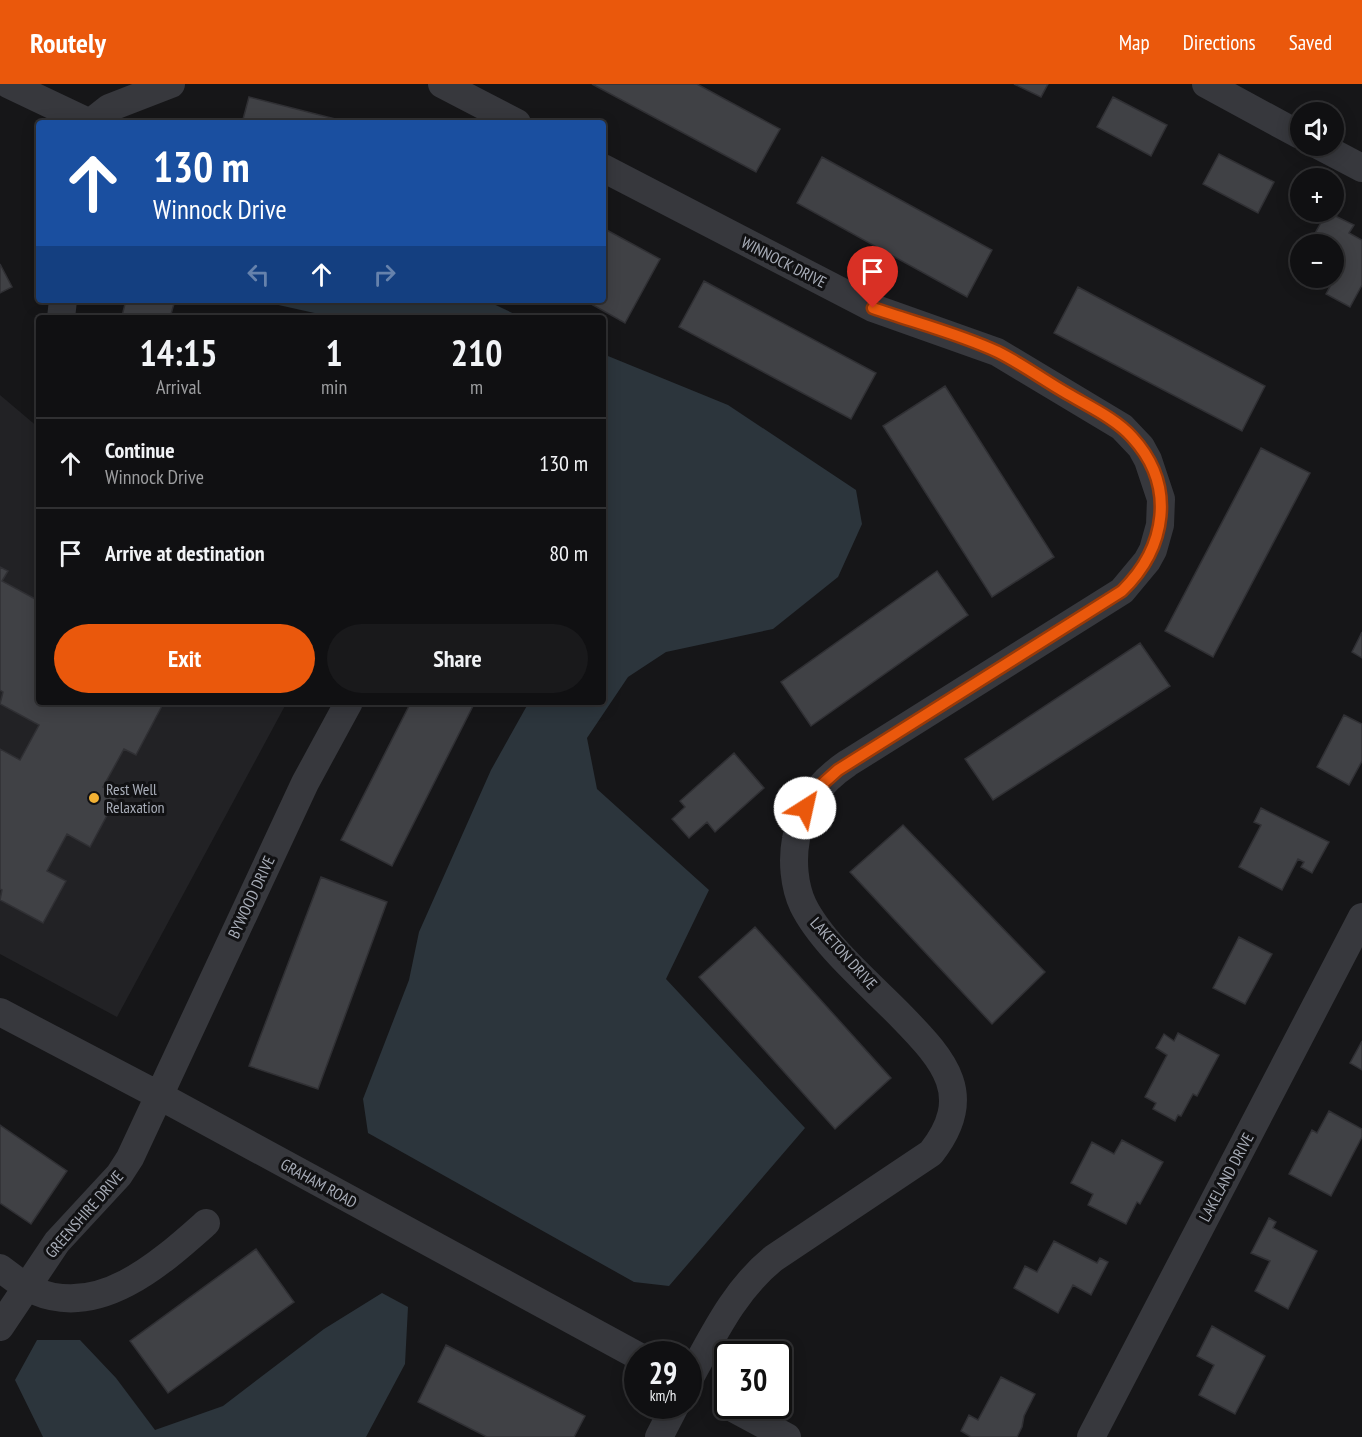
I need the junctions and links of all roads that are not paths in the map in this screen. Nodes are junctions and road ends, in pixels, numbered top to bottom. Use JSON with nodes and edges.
{"nodes":[{"id":1,"x":8,"y":84,"type":"edge"},
{"id":2,"x":171,"y":84,"type":"edge"},
{"id":3,"x":442,"y":84,"type":"edge"},
{"id":4,"x":1206,"y":84,"type":"edge"},
{"id":5,"x":84,"y":120,"type":"edge"},
{"id":6,"x":94,"y":120,"type":"edge"},
{"id":7,"x":511,"y":120,"type":"edge"},
{"id":8,"x":1290,"y":130,"type":"edge"},
{"id":9,"x":1339,"y":156,"type":"edge"},
{"id":10,"x":1362,"y":168,"type":"edge"},
{"id":11,"x":606,"y":170,"type":"edge"},
{"id":12,"x":1148,"y":460,"type":"joint"},
{"id":13,"x":347,"y":705,"type":"edge"},
{"id":14,"x":1362,"y":917,"type":"edge"},
{"id":15,"x":0,"y":1012,"type":"edge"},
{"id":16,"x":160,"y":1096,"type":"junction"},
{"id":17,"x":206,"y":1223,"type":"dead end"},
{"id":18,"x":0,"y":1269,"type":"edge"},
{"id":19,"x":26,"y":1286,"type":"junction"},
{"id":20,"x":0,"y":1327,"type":"edge"},
{"id":21,"x":624,"y":1348,"type":"edge"},
{"id":22,"x":702,"y":1356,"type":"edge"},
{"id":23,"x":668,"y":1419,"type":"edge"},
{"id":24,"x":754,"y":1419,"type":"edge"},
{"id":25,"x":659,"y":1437,"type":"edge"},
{"id":26,"x":787,"y":1437,"type":"edge"},
{"id":27,"x":1091,"y":1437,"type":"edge"}],
"edges":[{"from":1,"to":5,"type":"street"},
{"from":2,"to":6,"type":"street"},
{"from":3,"to":7,"type":"street"},
{"from":4,"to":8,"type":"street"},
{"from":9,"to":10,"type":"street"},
{"from":11,"to":12,"type":"street","name":"WINNOCK DRIVE"},
{"from":12,"to":22,"type":"street","name":"LAKETON DRIVE"},
{"from":13,"to":16,"type":"street","name":"BYWOOD DRIVE"},
{"from":14,"to":27,"type":"street","name":"LAKELAND DRIVE"},
{"from":15,"to":16,"type":"street","name":"GRAHAM ROAD"},
{"from":16,"to":19,"type":"street","name":"GREENSHIRE DRIVE"},
{"from":16,"to":21,"type":"street","name":"GRAHAM ROAD"},
{"from":17,"to":19,"type":"street"},
{"from":18,"to":19,"type":"street"},
{"from":19,"to":20,"type":"street","name":"GREENSHIRE DRIVE"},
{"from":23,"to":25,"type":"street"},
{"from":24,"to":26,"type":"street"}]}
